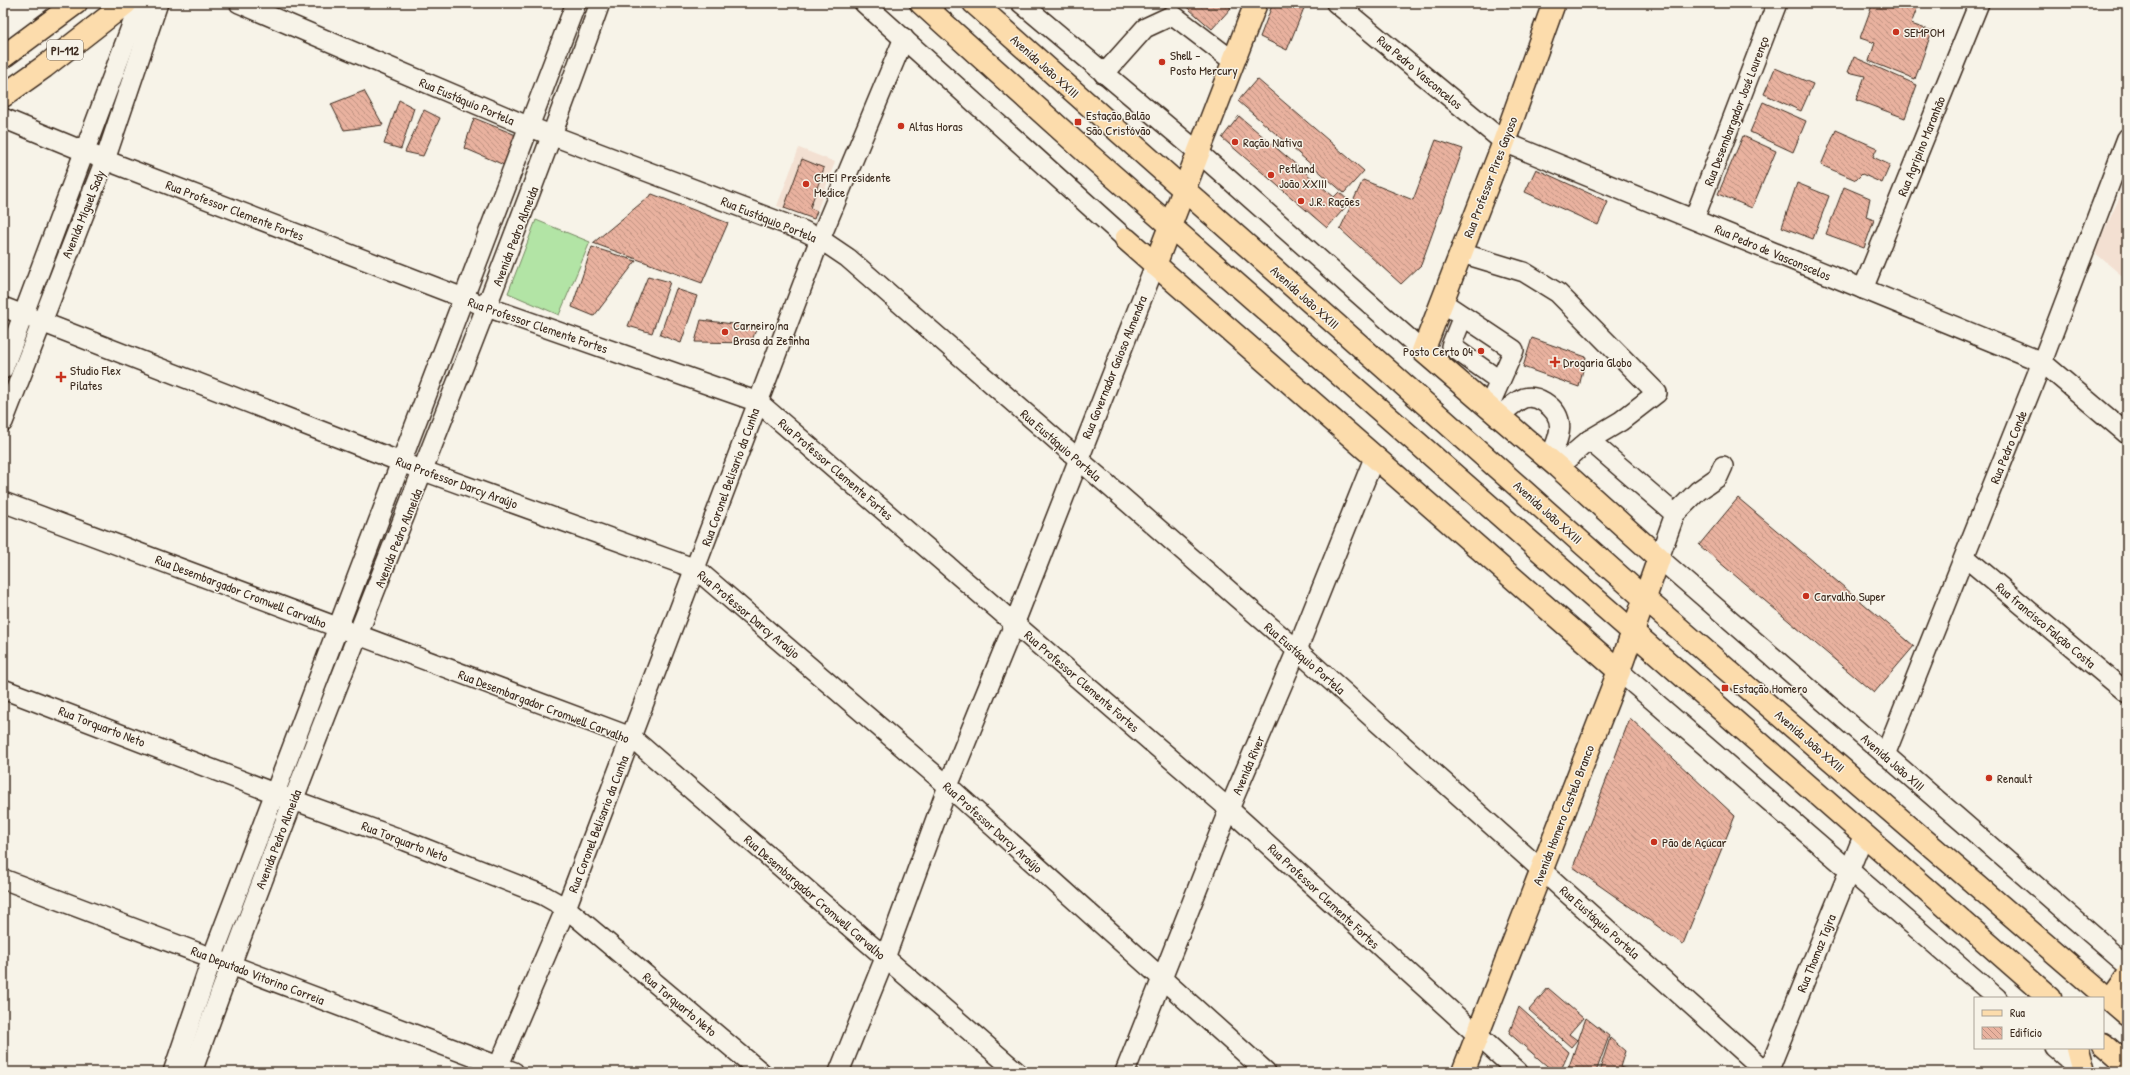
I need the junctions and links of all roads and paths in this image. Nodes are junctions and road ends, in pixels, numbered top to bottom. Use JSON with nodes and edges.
{"nodes":[{"id":1,"x":76,"y":3,"type":"edge"},
{"id":2,"x":126,"y":3,"type":"edge"},
{"id":3,"x":140,"y":3,"type":"edge"},
{"id":4,"x":158,"y":3,"type":"edge"},
{"id":5,"x":239,"y":3,"type":"edge"},
{"id":6,"x":576,"y":3,"type":"edge"},
{"id":7,"x":600,"y":3,"type":"edge"},
{"id":8,"x":864,"y":3,"type":"edge"},
{"id":9,"x":921,"y":3,"type":"edge"},
{"id":10,"x":974,"y":3,"type":"edge"},
{"id":11,"x":1022,"y":3,"type":"edge"},
{"id":12,"x":1256,"y":3,"type":"edge"},
{"id":13,"x":1336,"y":3,"type":"edge"},
{"id":14,"x":1554,"y":3,"type":"edge"},
{"id":15,"x":1777,"y":3,"type":"edge"},
{"id":16,"x":1978,"y":3,"type":"edge"},
{"id":17,"x":904,"y":38,"type":"junction"},
{"id":18,"x":3,"y":57,"type":"edge"},
{"id":19,"x":1233,"y":61,"type":"junction"},
{"id":20,"x":1104,"y":74,"type":"junction"},
{"id":21,"x":3,"y":96,"type":"edge"},
{"id":22,"x":3,"y":118,"type":"edge"},
{"id":23,"x":530,"y":127,"type":"junction"},
{"id":24,"x":553,"y":136,"type":"junction"},
{"id":25,"x":2127,"y":138,"type":"edge"},
{"id":26,"x":1504,"y":142,"type":"junction"},
{"id":27,"x":84,"y":152,"type":"junction"},
{"id":28,"x":1198,"y":152,"type":"junction"},
{"id":29,"x":105,"y":160,"type":"junction"},
{"id":30,"x":1185,"y":190,"type":"junction"},
{"id":31,"x":1694,"y":219,"type":"junction"},
{"id":32,"x":1170,"y":226,"type":"junction"},
{"id":33,"x":820,"y":238,"type":"junction"},
{"id":34,"x":1126,"y":239,"type":"joint"},
{"id":35,"x":1461,"y":253,"type":"junction"},
{"id":36,"x":1155,"y":265,"type":"junction"},
{"id":37,"x":1863,"y":289,"type":"junction"},
{"id":38,"x":464,"y":299,"type":"junction"},
{"id":39,"x":1442,"y":302,"type":"junction"},
{"id":40,"x":3,"y":307,"type":"edge"},
{"id":41,"x":487,"y":307,"type":"junction"},
{"id":42,"x":1463,"y":316,"type":"junction"},
{"id":43,"x":32,"y":318,"type":"junction"},
{"id":44,"x":1424,"y":351,"type":"junction"},
{"id":45,"x":2042,"y":362,"type":"junction"},
{"id":46,"x":3,"y":369,"type":"edge"},
{"id":47,"x":1500,"y":380,"type":"junction"},
{"id":48,"x":758,"y":402,"type":"junction"},
{"id":49,"x":1493,"y":412,"type":"junction"},
{"id":50,"x":3,"y":422,"type":"edge"},
{"id":51,"x":2127,"y":434,"type":"edge"},
{"id":52,"x":1589,"y":440,"type":"junction"},
{"id":53,"x":1374,"y":458,"type":"junction"},
{"id":54,"x":1077,"y":459,"type":"junction"},
{"id":55,"x":400,"y":462,"type":"junction"},
{"id":56,"x":1554,"y":463,"type":"junction"},
{"id":57,"x":1723,"y":466,"type":"dead end"},
{"id":58,"x":424,"y":471,"type":"junction"},
{"id":59,"x":3,"y":502,"type":"edge"},
{"id":60,"x":1675,"y":514,"type":"junction"},
{"id":61,"x":1965,"y":557,"type":"junction"},
{"id":62,"x":1659,"y":558,"type":"junction"},
{"id":63,"x":696,"y":569,"type":"junction"},
{"id":64,"x":1645,"y":599,"type":"junction"},
{"id":65,"x":1015,"y":622,"type":"junction"},
{"id":66,"x":338,"y":628,"type":"junction"},
{"id":67,"x":1633,"y":633,"type":"junction"},
{"id":68,"x":359,"y":635,"type":"junction"},
{"id":69,"x":1297,"y":650,"type":"junction"},
{"id":70,"x":1619,"y":671,"type":"junction"},
{"id":71,"x":3,"y":689,"type":"edge"},
{"id":72,"x":2127,"y":693,"type":"edge"},
{"id":73,"x":631,"y":737,"type":"junction"},
{"id":74,"x":1884,"y":755,"type":"junction"},
{"id":75,"x":948,"y":786,"type":"junction"},
{"id":76,"x":274,"y":793,"type":"junction"},
{"id":77,"x":293,"y":800,"type":"junction"},
{"id":78,"x":1229,"y":809,"type":"junction"},
{"id":79,"x":1864,"y":834,"type":"junction"},
{"id":80,"x":1542,"y":869,"type":"junction"},
{"id":81,"x":1848,"y":872,"type":"junction"},
{"id":82,"x":3,"y":879,"type":"edge"},
{"id":83,"x":566,"y":908,"type":"junction"},
{"id":84,"x":212,"y":958,"type":"junction"},
{"id":85,"x":885,"y":958,"type":"junction"},
{"id":86,"x":230,"y":964,"type":"junction"},
{"id":87,"x":2127,"y":965,"type":"edge"},
{"id":88,"x":2127,"y":976,"type":"edge"},
{"id":89,"x":1162,"y":978,"type":"junction"},
{"id":90,"x":1996,"y":997,"type":"edge"},
{"id":91,"x":2049,"y":997,"type":"edge"},
{"id":92,"x":2110,"y":1000,"type":"junction"},
{"id":93,"x":2127,"y":1015,"type":"edge"},
{"id":94,"x":1477,"y":1036,"type":"junction"},
{"id":95,"x":2104,"y":1045,"type":"edge"},
{"id":96,"x":2057,"y":1049,"type":"edge"},
{"id":97,"x":2077,"y":1049,"type":"edge"},
{"id":98,"x":2127,"y":1065,"type":"edge"},
{"id":99,"x":503,"y":1070,"type":"edge"},
{"id":100,"x":173,"y":1072,"type":"edge"},
{"id":101,"x":192,"y":1072,"type":"edge"},
{"id":102,"x":761,"y":1072,"type":"edge"},
{"id":103,"x":839,"y":1072,"type":"edge"},
{"id":104,"x":1017,"y":1072,"type":"edge"},
{"id":105,"x":1125,"y":1072,"type":"edge"},
{"id":106,"x":1266,"y":1072,"type":"edge"},
{"id":107,"x":1463,"y":1072,"type":"edge"},
{"id":108,"x":1518,"y":1072,"type":"edge"},
{"id":109,"x":1767,"y":1072,"type":"edge"},
{"id":110,"x":2083,"y":1072,"type":"edge"}],
"edges":[{"from":1,"to":18,"type":"main road","number":"PI-112"},
{"from":2,"to":21,"type":"main road","number":"PI-112"},
{"from":3,"to":27,"type":"street","name":"Avenida Miguel Sady"},
{"from":4,"to":29,"type":"street","name":"Avenida Miguel Sady"},
{"from":5,"to":23,"type":"street","name":"Rua Eustáquio Portela"},
{"from":6,"to":23,"type":"street","name":"Avenida Pedro Almeida"},
{"from":7,"to":24,"type":"street","name":"Avenida Pedro Almeida"},
{"from":8,"to":17,"type":"street"},
{"from":9,"to":32,"type":"main road"},
{"from":10,"to":30,"type":"main road","name":"Avenida João XXIII"},
{"from":11,"to":20,"type":"street"},
{"from":12,"to":19,"type":"main road"},
{"from":13,"to":26,"type":"street","name":"Rua Pedro Vasconcelos"},
{"from":14,"to":26,"type":"main road","name":"Rua Professor Pires Gayoso"},
{"from":15,"to":31,"type":"street","name":"Rua Desembargador José Lourenço"},
{"from":16,"to":37,"type":"street","name":"Rua Agripino Maranhão"},
{"from":17,"to":33,"type":"street","name":"Rua Coronel Belisario da Cunha"},
{"from":17,"to":34,"type":"street"},
{"from":19,"to":20,"type":"street"},
{"from":19,"to":28,"type":"main road"},
{"from":20,"to":28,"type":"street"},
{"from":22,"to":27,"type":"street","name":"Rua Professor Clemente Fortes"},
{"from":23,"to":24,"type":"street","name":"Rua Eustáquio Portela"},
{"from":23,"to":38,"type":"street","name":"Avenida Pedro Almeida"},
{"from":24,"to":33,"type":"street","name":"Rua Eustáquio Portela"},
{"from":24,"to":41,"type":"street","name":"Avenida Pedro Almeida"},
{"from":25,"to":45,"type":"street","name":"Rua Pedro Conde"},
{"from":26,"to":31,"type":"street","name":"Rua Pedro de Vasconscelos"},
{"from":26,"to":35,"type":"main road","name":"Rua Professor Pires Gayoso"},
{"from":27,"to":29,"type":"street","name":"Rua Professor Clemente Fortes"},
{"from":27,"to":43,"type":"street","name":"Avenida Miguel Sady"},
{"from":28,"to":30,"type":"main road"},
{"from":28,"to":44,"type":"street"},
{"from":29,"to":38,"type":"street","name":"Rua Professor Clemente Fortes"},
{"from":29,"to":43,"type":"street","name":"Avenida Miguel Sady"},
{"from":30,"to":32,"type":"main road"},
{"from":30,"to":64,"type":"main road","name":"Avenida João XXIII"},
{"from":31,"to":37,"type":"street","name":"Rua Pedro de Vasconscelos"},
{"from":32,"to":36,"type":"main road"},
{"from":32,"to":67,"type":"main road"},
{"from":33,"to":48,"type":"street","name":"Rua Coronel Belisario da Cunha"},
{"from":33,"to":54,"type":"street","name":"Rua Eustáquio Portela"},
{"from":34,"to":36,"type":"main road"},
{"from":35,"to":39,"type":"main road","name":"Rua Professor Pires Gayoso"},
{"from":35,"to":52,"type":"street"},
{"from":36,"to":53,"type":"main road"},
{"from":36,"to":54,"type":"street","name":"Rua Governador Gaioso Almendra"},
{"from":37,"to":45,"type":"street","name":"Rua Pedro de Vasconscelos"},
{"from":38,"to":41,"type":"street","name":"Rua Professor Clemente Fortes"},
{"from":38,"to":55,"type":"street","name":"Avenida Pedro Almeida"},
{"from":39,"to":42,"type":"street"},
{"from":39,"to":44,"type":"main road","name":"Rua Professor Pires Gayoso"},
{"from":40,"to":43,"type":"street","name":"Rua Professor Darcy Araújo"},
{"from":41,"to":48,"type":"street","name":"Rua Professor Clemente Fortes"},
{"from":41,"to":58,"type":"street","name":"Avenida Pedro Almeida"},
{"from":42,"to":47,"type":"street"},
{"from":42,"to":47,"type":"street"},
{"from":43,"to":46,"type":"street","name":"Avenida Miguel Sady"},
{"from":43,"to":50,"type":"street","name":"Avenida Miguel Sady"},
{"from":43,"to":55,"type":"street","name":"Rua Professor Darcy Araújo"},
{"from":44,"to":49,"type":"main road"},
{"from":45,"to":51,"type":"street","name":"Rua Pedro de Vasconscelos"},
{"from":45,"to":61,"type":"street","name":"Rua Pedro Conde"},
{"from":47,"to":49,"type":"street"},
{"from":48,"to":63,"type":"street","name":"Rua Coronel Belisario da Cunha"},
{"from":48,"to":65,"type":"street","name":"Rua Professor Clemente Fortes"},
{"from":49,"to":56,"type":"main road"},
{"from":49,"to":56,"type":"street"},
{"from":52,"to":56,"type":"street"},
{"from":52,"to":60,"type":"street"},
{"from":53,"to":69,"type":"street","name":"Avenida River"},
{"from":53,"to":70,"type":"main road"},
{"from":54,"to":65,"type":"street","name":"Rua Governador Gaioso Almendra"},
{"from":54,"to":69,"type":"street","name":"Rua Eustáquio Portela"},
{"from":55,"to":58,"type":"street","name":"Rua Professor Darcy Araújo"},
{"from":55,"to":66,"type":"street","name":"Avenida Pedro Almeida"},
{"from":56,"to":62,"type":"main road"},
{"from":57,"to":60,"type":"street"},
{"from":58,"to":63,"type":"street","name":"Rua Professor Darcy Araújo"},
{"from":58,"to":68,"type":"street","name":"Avenida Pedro Almeida"},
{"from":59,"to":66,"type":"street","name":"Rua Desembargador Cromwell Carvalho"},
{"from":60,"to":62,"type":"street"},
{"from":61,"to":72,"type":"street","name":"Rua francisco Falção Costa"},
{"from":61,"to":74,"type":"street","name":"Rua Pedro Conde"},
{"from":62,"to":64,"type":"main road","name":"Avenida Homero Castelo Branco"},
{"from":62,"to":74,"type":"street","name":"Avenida João XIII"},
{"from":63,"to":73,"type":"street","name":"Rua Coronel Belisario da Cunha"},
{"from":63,"to":75,"type":"street","name":"Rua Professor Darcy Araújo"},
{"from":64,"to":67,"type":"main road","name":"Avenida Homero Castelo Branco"},
{"from":64,"to":92,"type":"main road","name":"Avenida João XXIII"},
{"from":65,"to":75,"type":"street","name":"Rua Governador Gaioso Almendra"},
{"from":65,"to":78,"type":"street","name":"Rua Professor Clemente Fortes"},
{"from":66,"to":68,"type":"street","name":"Rua Desembargador Cromwell Carvalho"},
{"from":66,"to":76,"type":"street","name":"Avenida Pedro Almeida"},
{"from":67,"to":70,"type":"main road","name":"Avenida Homero Castelo Branco"},
{"from":67,"to":79,"type":"main road"},
{"from":68,"to":73,"type":"street","name":"Rua Desembargador Cromwell Carvalho"},
{"from":68,"to":77,"type":"street","name":"Avenida Pedro Almeida"},
{"from":69,"to":78,"type":"street","name":"Avenida River"},
{"from":69,"to":80,"type":"street","name":"Rua Eustáquio Portela"},
{"from":70,"to":80,"type":"main road","name":"Avenida Homero Castelo Branco"},
{"from":70,"to":81,"type":"street"},
{"from":71,"to":76,"type":"street","name":"Rua Torquarto Neto"},
{"from":73,"to":83,"type":"street","name":"Rua Coronel Belisario da Cunha"},
{"from":73,"to":85,"type":"street","name":"Rua Desembargador Cromwell Carvalho"},
{"from":74,"to":87,"type":"street","name":"Avenida João XIII"},
{"from":75,"to":85,"type":"street","name":"Rua Governador Gaioso Almendra"},
{"from":75,"to":89,"type":"street","name":"Rua Professor Darcy Araújo"},
{"from":76,"to":77,"type":"street","name":"Rua Torquarto Neto"},
{"from":76,"to":84,"type":"street","name":"Avenida Pedro Almeida"},
{"from":77,"to":83,"type":"street","name":"Rua Torquarto Neto"},
{"from":77,"to":86,"type":"street","name":"Avenida Pedro Almeida"},
{"from":78,"to":89,"type":"street","name":"Avenida River"},
{"from":78,"to":94,"type":"street","name":"Rua Professor Clemente Fortes"},
{"from":79,"to":81,"type":"street","name":"Rua Thomaz Tajra"},
{"from":79,"to":91,"type":"main road"},
{"from":80,"to":94,"type":"main road","name":"Avenida Homero Castelo Branco"},
{"from":80,"to":109,"type":"street","name":"Rua Eustáquio Portela"},
{"from":81,"to":90,"type":"street"},
{"from":81,"to":109,"type":"street","name":"Rua Thomaz Tajra"},
{"from":82,"to":84,"type":"street","name":"Rua Deputado Vitorino Correia"},
{"from":83,"to":99,"type":"street","name":"Rua Coronel Belisario da Cunha"},
{"from":83,"to":102,"type":"street","name":"Rua Torquarto Neto"},
{"from":84,"to":86,"type":"street","name":"Rua Deputado Vitorino Correia"},
{"from":84,"to":100,"type":"street","name":"Avenida Pedro Almeida"},
{"from":85,"to":103,"type":"street","name":"Rua Governador Gaioso Almendra"},
{"from":85,"to":104,"type":"street","name":"Rua Desembargador Cromwell Carvalho"},
{"from":86,"to":99,"type":"street","name":"Rua Deputado Vitorino Correia"},
{"from":86,"to":101,"type":"street","name":"Avenida Pedro Almeida"},
{"from":88,"to":92,"type":"main road"},
{"from":89,"to":105,"type":"street","name":"Avenida River"},
{"from":89,"to":106,"type":"street","name":"Rua Professor Darcy Araújo"},
{"from":92,"to":93,"type":"main road","name":"Avenida João XXIII"},
{"from":94,"to":107,"type":"main road","name":"Avenida Homero Castelo Branco"},
{"from":94,"to":108,"type":"street","name":"Rua Professor Clemente Fortes"},
{"from":95,"to":98,"type":"main road"},
{"from":96,"to":110,"type":"street"},
{"from":97,"to":110,"type":"main road"}]}
